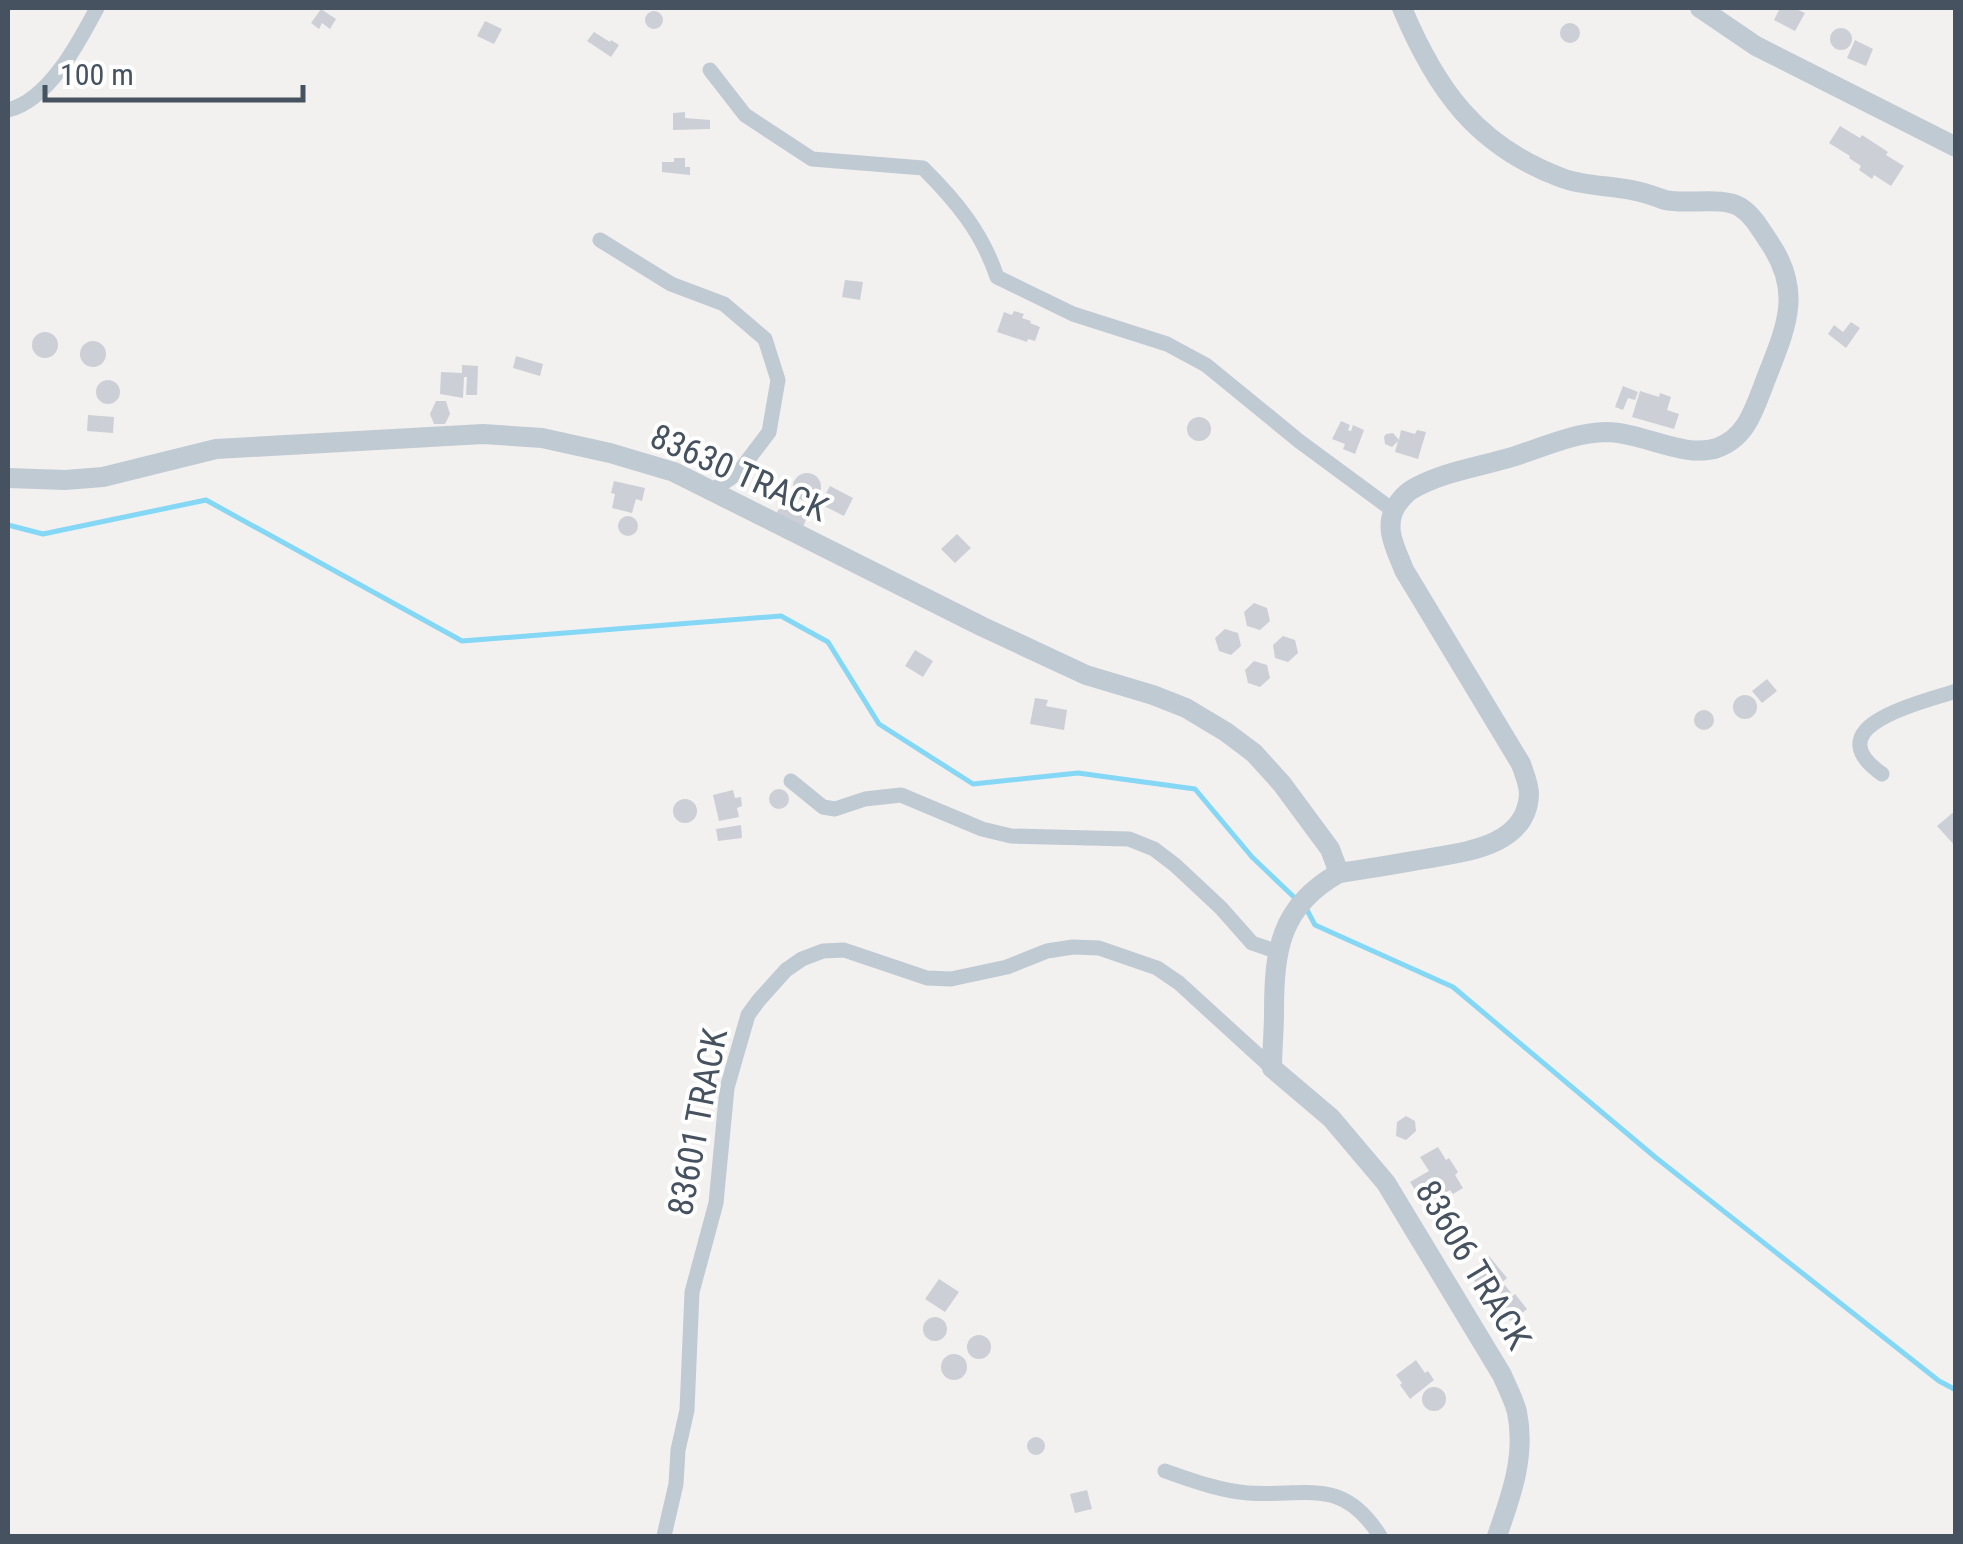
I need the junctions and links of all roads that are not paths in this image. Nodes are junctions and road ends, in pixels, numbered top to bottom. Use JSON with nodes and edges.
{"nodes":[{"id":1,"x":97,"y":8,"type":"edge"},
{"id":2,"x":1402,"y":8,"type":"edge"},
{"id":3,"x":1700,"y":8,"type":"edge"},
{"id":4,"x":710,"y":70,"type":"dead end"},
{"id":5,"x":8,"y":110,"type":"edge"},
{"id":6,"x":1956,"y":148,"type":"edge"},
{"id":7,"x":600,"y":240,"type":"dead end"},
{"id":8,"x":8,"y":478,"type":"edge"},
{"id":9,"x":713,"y":490,"type":"junction"},
{"id":10,"x":1394,"y":510,"type":"junction"},
{"id":11,"x":1956,"y":691,"type":"edge"},
{"id":12,"x":1882,"y":774,"type":"dead end"},
{"id":13,"x":791,"y":780,"type":"dead end"},
{"id":14,"x":1339,"y":873,"type":"junction"},
{"id":15,"x":1278,"y":952,"type":"junction"},
{"id":16,"x":1272,"y":1068,"type":"junction"},
{"id":17,"x":1165,"y":1470,"type":"dead end"},
{"id":18,"x":664,"y":1536,"type":"edge"},
{"id":19,"x":1380,"y":1536,"type":"edge"},
{"id":20,"x":1498,"y":1536,"type":"edge"}],
"edges":[{"from":1,"to":5,"type":"street"},
{"from":2,"to":10,"type":"street"},
{"from":3,"to":6,"type":"street"},
{"from":4,"to":10,"type":"street"},
{"from":7,"to":9,"type":"street"},
{"from":8,"to":9,"type":"street","name":"83630 TRACK"},
{"from":9,"to":14,"type":"street","name":"83630 TRACK"},
{"from":10,"to":14,"type":"street"},
{"from":11,"to":12,"type":"street"},
{"from":13,"to":15,"type":"street"},
{"from":14,"to":15,"type":"street"},
{"from":15,"to":16,"type":"street"},
{"from":16,"to":18,"type":"street","name":"83601 TRACK"},
{"from":16,"to":20,"type":"street","name":"83606 TRACK"},
{"from":17,"to":19,"type":"street"}]}
